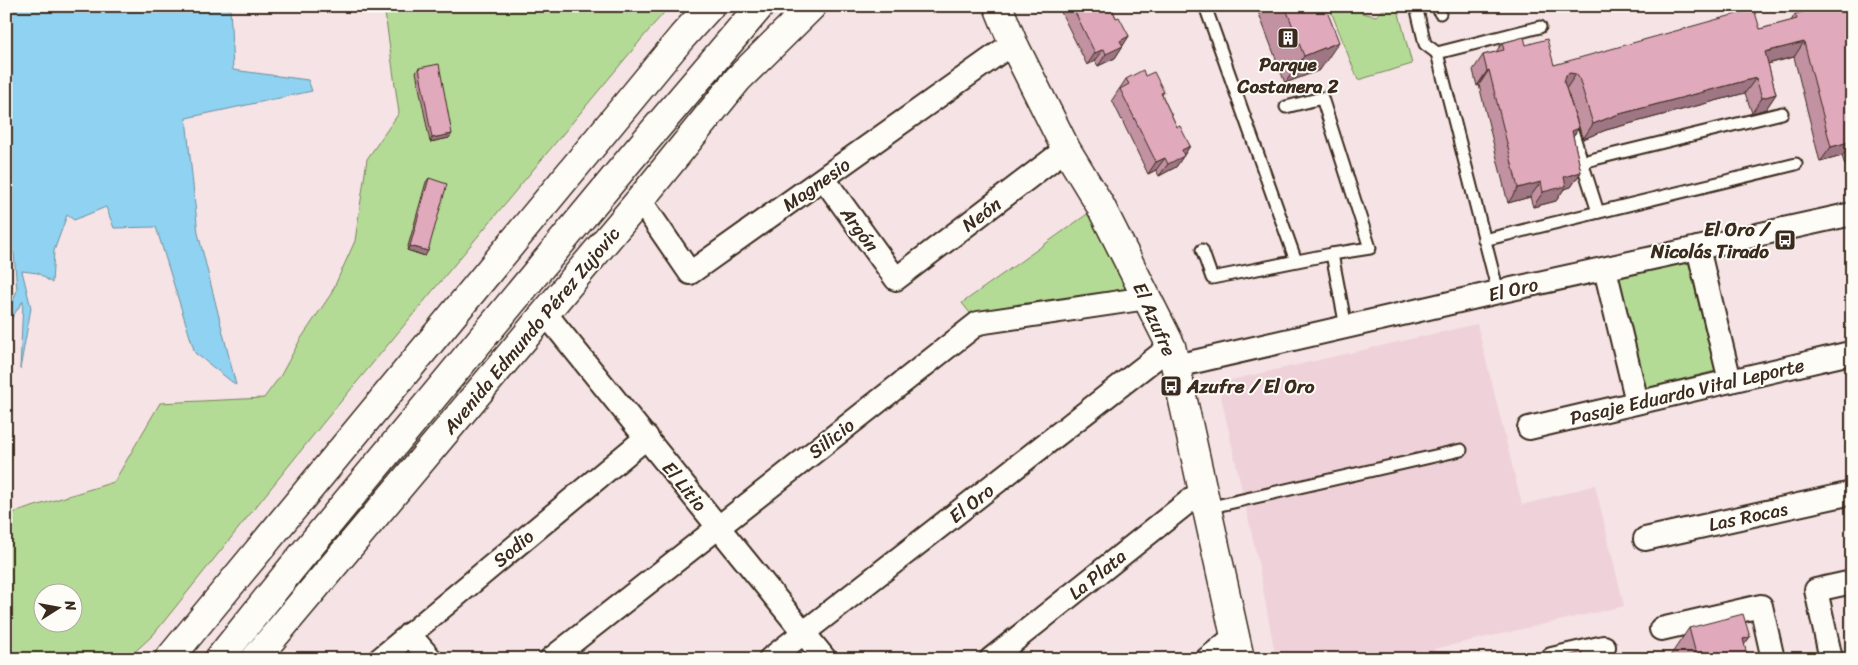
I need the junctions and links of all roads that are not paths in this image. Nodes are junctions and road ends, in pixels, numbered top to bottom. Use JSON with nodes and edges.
{"nodes":[{"id":1,"x":710,"y":6,"type":"edge"},
{"id":2,"x":760,"y":6,"type":"edge"},
{"id":3,"x":812,"y":6,"type":"edge"},
{"id":4,"x":998,"y":6,"type":"edge"},
{"id":5,"x":1205,"y":6,"type":"edge"},
{"id":6,"x":1416,"y":6,"type":"edge"},
{"id":7,"x":1540,"y":27,"type":"dead end"},
{"id":8,"x":1013,"y":43,"type":"junction"},
{"id":9,"x":1437,"y":53,"type":"junction"},
{"id":10,"x":1286,"y":107,"type":"dead end"},
{"id":11,"x":1566,"y":112,"type":"edge"},
{"id":12,"x":1782,"y":113,"type":"dead end"},
{"id":13,"x":1066,"y":149,"type":"junction"},
{"id":14,"x":1582,"y":162,"type":"junction"},
{"id":15,"x":1796,"y":164,"type":"dead end"},
{"id":16,"x":824,"y":179,"type":"junction"},
{"id":17,"x":640,"y":200,"type":"junction"},
{"id":18,"x":1598,"y":212,"type":"junction"},
{"id":19,"x":1852,"y":214,"type":"edge"},
{"id":20,"x":1484,"y":240,"type":"junction"},
{"id":21,"x":1698,"y":248,"type":"junction"},
{"id":22,"x":1202,"y":250,"type":"dead end"},
{"id":23,"x":1332,"y":254,"type":"junction"},
{"id":24,"x":1296,"y":261,"type":"junction"},
{"id":25,"x":1605,"y":268,"type":"junction"},
{"id":26,"x":896,"y":279,"type":"joint"},
{"id":27,"x":1498,"y":292,"type":"junction"},
{"id":28,"x":1147,"y":298,"type":"junction"},
{"id":29,"x":545,"y":313,"type":"junction"},
{"id":30,"x":1346,"y":327,"type":"junction"},
{"id":31,"x":1846,"y":354,"type":"dead end"},
{"id":32,"x":1173,"y":356,"type":"junction"},
{"id":33,"x":1730,"y":380,"type":"junction"},
{"id":34,"x":1637,"y":402,"type":"junction"},
{"id":35,"x":1529,"y":428,"type":"dead end"},
{"id":36,"x":647,"y":437,"type":"junction"},
{"id":37,"x":1461,"y":450,"type":"dead end"},
{"id":38,"x":1852,"y":493,"type":"edge"},
{"id":39,"x":1205,"y":499,"type":"junction"},
{"id":40,"x":718,"y":527,"type":"junction"},
{"id":41,"x":1645,"y":539,"type":"dead end"},
{"id":42,"x":1852,"y":582,"type":"edge"},
{"id":43,"x":1661,"y":629,"type":"dead end"},
{"id":44,"x":804,"y":633,"type":"junction"},
{"id":45,"x":409,"y":634,"type":"junction"},
{"id":46,"x":1237,"y":647,"type":"edge"},
{"id":47,"x":1604,"y":647,"type":"dead end"},
{"id":48,"x":266,"y":654,"type":"edge"},
{"id":49,"x":169,"y":659,"type":"edge"},
{"id":50,"x":219,"y":659,"type":"edge"},
{"id":51,"x":380,"y":659,"type":"edge"},
{"id":52,"x":431,"y":659,"type":"edge"},
{"id":53,"x":550,"y":659,"type":"edge"},
{"id":54,"x":770,"y":659,"type":"edge"},
{"id":55,"x":825,"y":659,"type":"edge"},
{"id":56,"x":991,"y":659,"type":"edge"},
{"id":57,"x":1207,"y":659,"type":"edge"},
{"id":58,"x":1552,"y":659,"type":"edge"},
{"id":59,"x":1773,"y":659,"type":"edge"},
{"id":60,"x":1830,"y":659,"type":"edge"}],
"edges":[{"from":1,"to":49,"type":"main road"},
{"from":2,"to":50,"type":"main road","name":"Avenida Edmundo Pérez Zujovic"},
{"from":3,"to":17,"type":"main road","name":"Avenida Edmundo Pérez Zujovic"},
{"from":4,"to":8,"type":"main road","name":"El Azufre"},
{"from":5,"to":24,"type":"lane"},
{"from":6,"to":9,"type":"lane"},
{"from":7,"to":9,"type":"lane"},
{"from":8,"to":13,"type":"main road","name":"El Azufre"},
{"from":8,"to":16,"type":"street","name":"Magnesio"},
{"from":9,"to":20,"type":"lane"},
{"from":10,"to":23,"type":"lane"},
{"from":11,"to":14,"type":"lane"},
{"from":12,"to":14,"type":"lane"},
{"from":13,"to":26,"type":"street","name":"Neón"},
{"from":13,"to":28,"type":"main road","name":"El Azufre"},
{"from":14,"to":18,"type":"lane"},
{"from":15,"to":18,"type":"lane"},
{"from":16,"to":17,"type":"street","name":"Magnesio"},
{"from":16,"to":26,"type":"street","name":"Argón"},
{"from":17,"to":29,"type":"main road","name":"Avenida Edmundo Pérez Zujovic"},
{"from":18,"to":20,"type":"lane"},
{"from":19,"to":21,"type":"street","name":"El Oro"},
{"from":20,"to":27,"type":"lane"},
{"from":21,"to":25,"type":"street","name":"El Oro"},
{"from":21,"to":33,"type":"street"},
{"from":22,"to":24,"type":"lane"},
{"from":23,"to":24,"type":"lane"},
{"from":23,"to":30,"type":"lane"},
{"from":25,"to":27,"type":"street","name":"El Oro"},
{"from":25,"to":34,"type":"street"},
{"from":27,"to":30,"type":"street","name":"El Oro"},
{"from":28,"to":32,"type":"main road","name":"El Azufre"},
{"from":28,"to":40,"type":"street","name":"Silicio"},
{"from":29,"to":36,"type":"street","name":"El Litio"},
{"from":29,"to":48,"type":"main road","name":"Avenida Edmundo Pérez Zujovic"},
{"from":30,"to":32,"type":"street","name":"El Oro"},
{"from":31,"to":33,"type":"street","name":"Pasaje Eduardo Vital Leporte"},
{"from":32,"to":39,"type":"main road","name":"El Azufre"},
{"from":32,"to":44,"type":"street","name":"El Oro"},
{"from":33,"to":34,"type":"street","name":"Pasaje Eduardo Vital Leporte"},
{"from":34,"to":35,"type":"street","name":"Pasaje Eduardo Vital Leporte"},
{"from":36,"to":40,"type":"street","name":"El Litio"},
{"from":36,"to":45,"type":"street","name":"Sodio"},
{"from":37,"to":39,"type":"lane"},
{"from":38,"to":41,"type":"street","name":"Las Rocas"},
{"from":39,"to":46,"type":"main road","name":"El Azufre"},
{"from":39,"to":56,"type":"street","name":"La Plata"},
{"from":40,"to":44,"type":"street","name":"El Litio"},
{"from":40,"to":53,"type":"street","name":"Silicio"},
{"from":42,"to":60,"type":"street"},
{"from":43,"to":59,"type":"street"},
{"from":44,"to":54,"type":"street","name":"El Oro"},
{"from":44,"to":55,"type":"street","name":"El Litio"},
{"from":45,"to":51,"type":"street","name":"Sodio"},
{"from":45,"to":52,"type":"street"},
{"from":46,"to":57,"type":"street"},
{"from":47,"to":58,"type":"street"}]}
